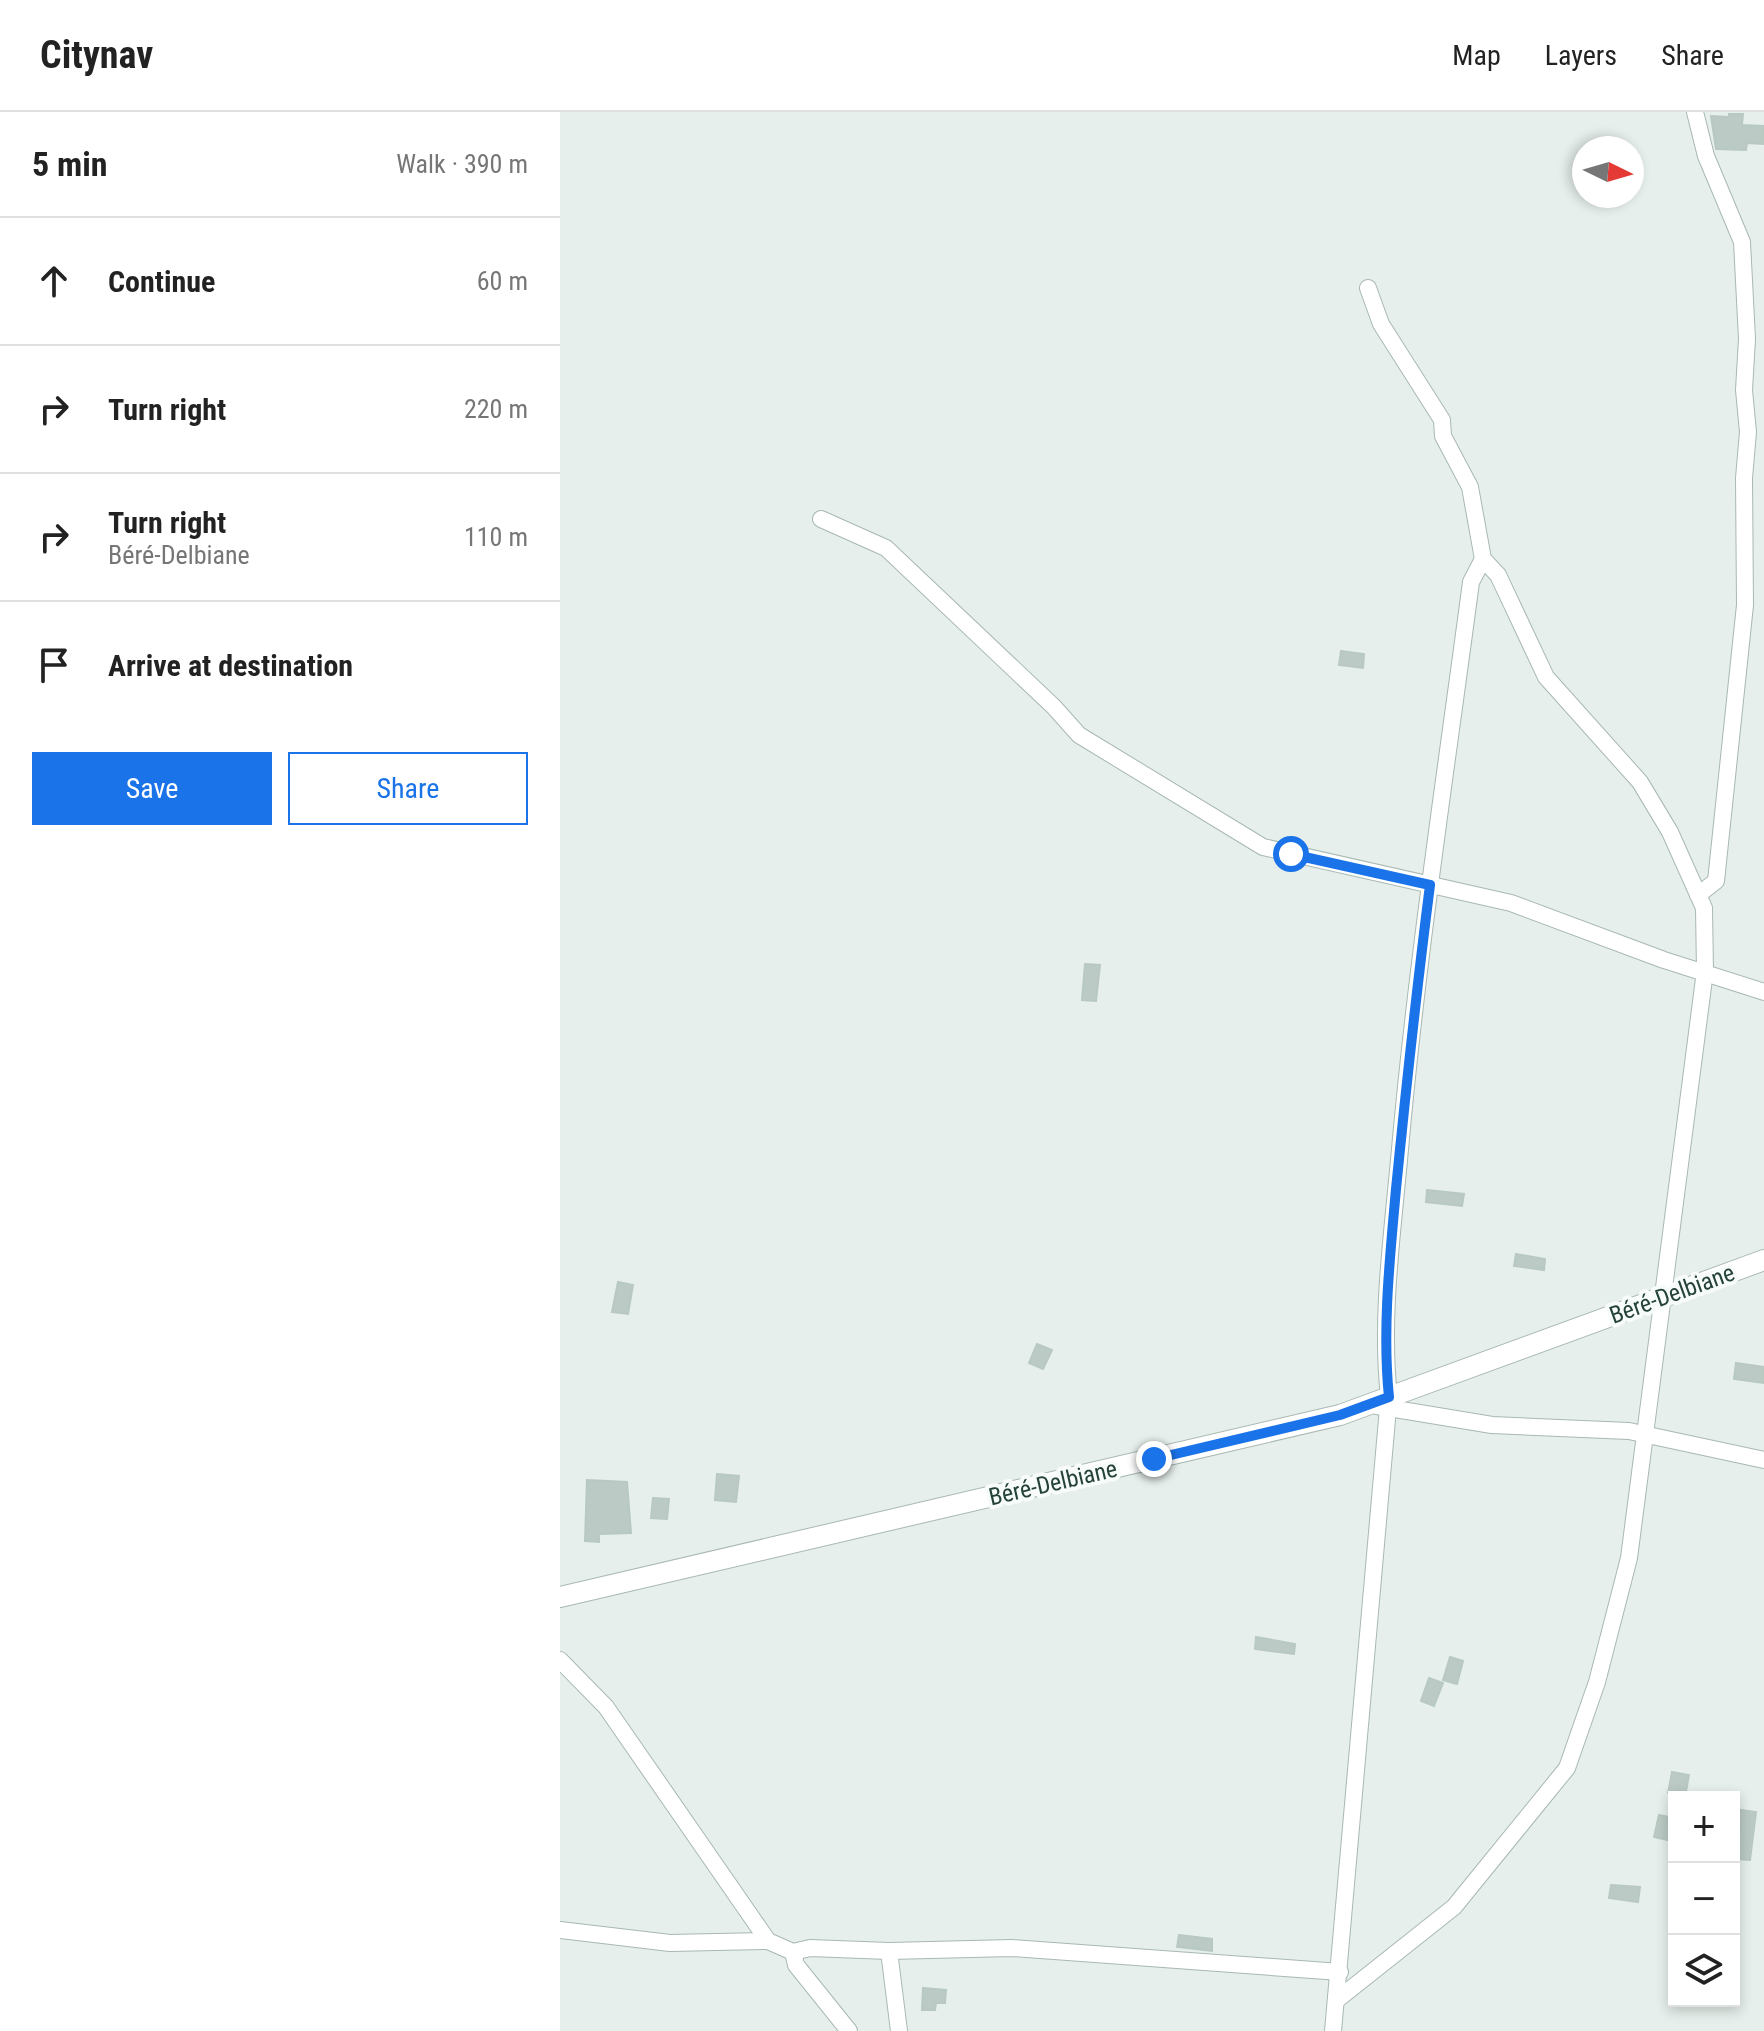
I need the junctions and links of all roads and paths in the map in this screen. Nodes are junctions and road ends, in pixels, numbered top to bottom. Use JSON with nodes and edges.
{"nodes":[{"id":1,"x":1695,"y":112,"type":"edge"},
{"id":2,"x":1368,"y":288,"type":"dead end"},
{"id":3,"x":821,"y":519,"type":"dead end"},
{"id":4,"x":1483,"y":559,"type":"junction"},
{"id":5,"x":1430,"y":885,"type":"junction"},
{"id":6,"x":1698,"y":895,"type":"junction"},
{"id":7,"x":1705,"y":971,"type":"junction"},
{"id":8,"x":1764,"y":992,"type":"edge"},
{"id":9,"x":1764,"y":1260,"type":"edge"},
{"id":10,"x":1666,"y":1296,"type":"junction"},
{"id":11,"x":1382,"y":1403,"type":"junction"},
{"id":12,"x":1647,"y":1435,"type":"junction"},
{"id":13,"x":1764,"y":1460,"type":"edge"},
{"id":14,"x":560,"y":1597,"type":"edge"},
{"id":15,"x":560,"y":1660,"type":"edge"},
{"id":16,"x":560,"y":1930,"type":"edge"},
{"id":17,"x":768,"y":1941,"type":"junction"},
{"id":18,"x":889,"y":1951,"type":"junction"},
{"id":19,"x":793,"y":1952,"type":"junction"},
{"id":20,"x":1340,"y":1972,"type":"junction"},
{"id":21,"x":1338,"y":1999,"type":"junction"},
{"id":22,"x":849,"y":2031,"type":"edge"},
{"id":23,"x":899,"y":2031,"type":"edge"},
{"id":24,"x":1333,"y":2031,"type":"edge"}],
"edges":[{"from":1,"to":6,"type":"street"},
{"from":2,"to":4,"type":"street"},
{"from":3,"to":5,"type":"street"},
{"from":4,"to":5,"type":"street"},
{"from":4,"to":6,"type":"street"},
{"from":5,"to":7,"type":"street"},
{"from":5,"to":11,"type":"street"},
{"from":6,"to":7,"type":"street"},
{"from":7,"to":8,"type":"street"},
{"from":7,"to":10,"type":"street"},
{"from":9,"to":10,"type":"street","name":"Béré-Delbiane"},
{"from":10,"to":11,"type":"street","name":"Béré-Delbiane"},
{"from":10,"to":12,"type":"street"},
{"from":11,"to":12,"type":"street"},
{"from":11,"to":14,"type":"street","name":"Béré-Delbiane"},
{"from":11,"to":20,"type":"street"},
{"from":12,"to":13,"type":"street"},
{"from":12,"to":21,"type":"street"},
{"from":15,"to":17,"type":"street"},
{"from":16,"to":17,"type":"street"},
{"from":17,"to":19,"type":"street"},
{"from":18,"to":19,"type":"street"},
{"from":18,"to":20,"type":"street"},
{"from":18,"to":23,"type":"street"},
{"from":19,"to":22,"type":"street"},
{"from":20,"to":21,"type":"street"},
{"from":21,"to":24,"type":"street"}]}
